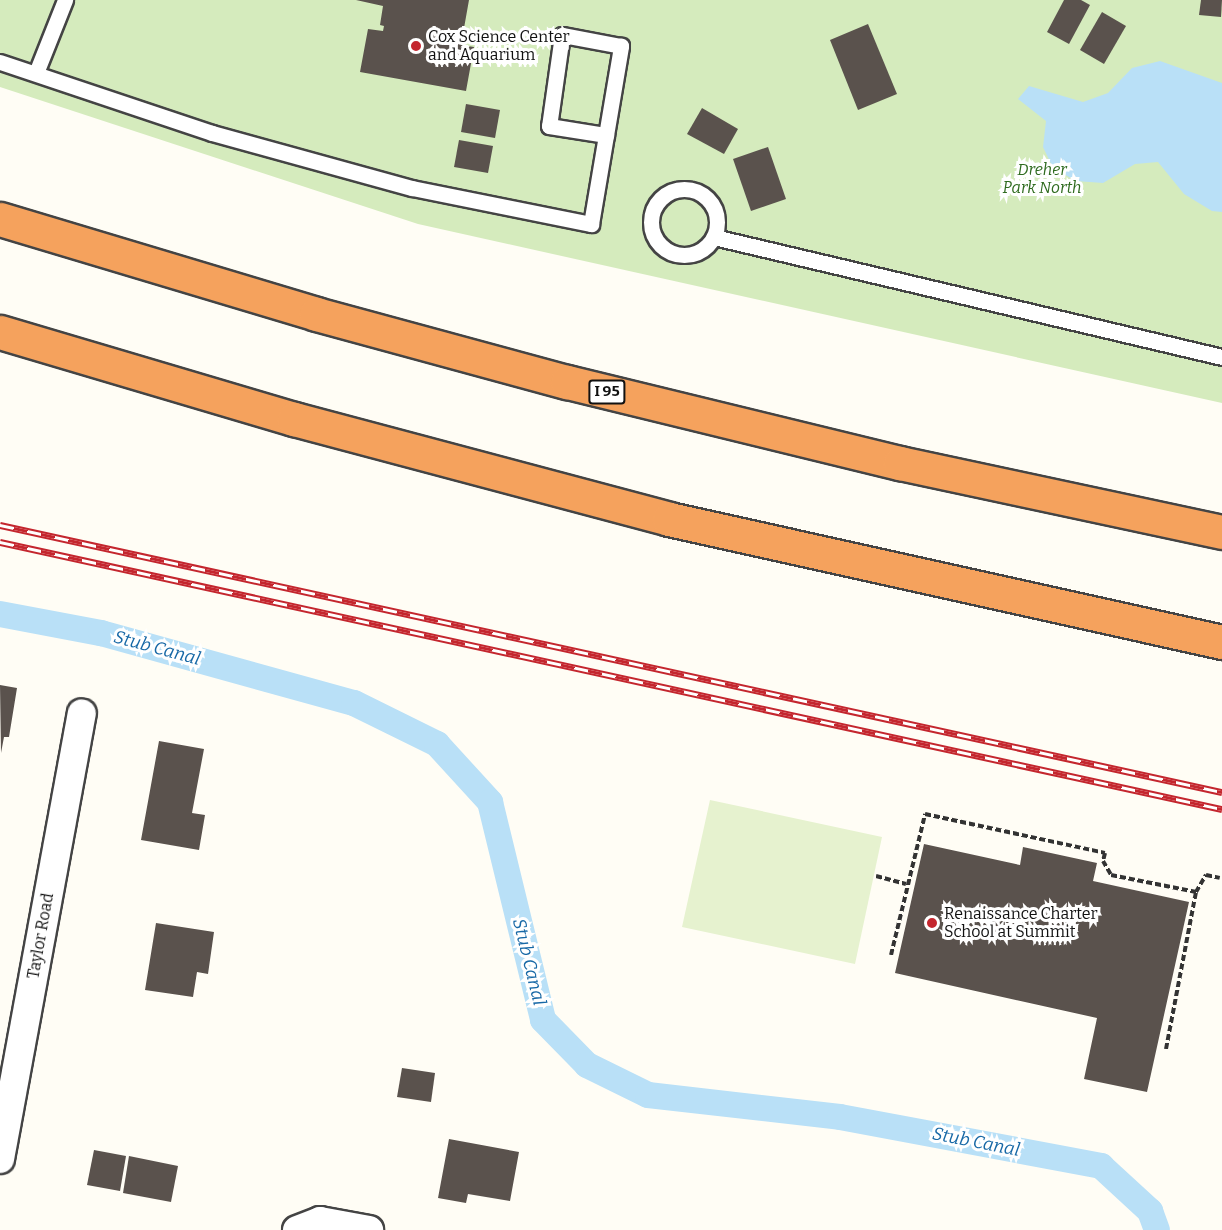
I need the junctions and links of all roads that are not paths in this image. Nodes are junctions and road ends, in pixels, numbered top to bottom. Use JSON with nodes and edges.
{"nodes":[{"id":1,"x":65,"y":0,"type":"edge"},
{"id":2,"x":0,"y":62,"type":"edge"},
{"id":3,"x":36,"y":73,"type":"junction"},
{"id":4,"x":606,"y":135,"type":"junction"},
{"id":5,"x":0,"y":219,"type":"edge"},
{"id":6,"x":714,"y":237,"type":"junction"},
{"id":7,"x":0,"y":332,"type":"edge"},
{"id":8,"x":1222,"y":357,"type":"edge"},
{"id":9,"x":1222,"y":532,"type":"edge"},
{"id":10,"x":1222,"y":642,"type":"edge"},
{"id":11,"x":82,"y":713,"type":"dead end"},
{"id":12,"x":0,"y":1159,"type":"edge"},
{"id":13,"x":297,"y":1230,"type":"edge"},
{"id":14,"x":369,"y":1230,"type":"edge"}],
"edges":[{"from":1,"to":3,"type":"lane"},
{"from":2,"to":3,"type":"lane"},
{"from":3,"to":4,"type":"lane"},
{"from":4,"to":4,"type":"lane"},
{"from":5,"to":9,"type":"highway","number":"I 95"},
{"from":6,"to":6,"type":"lane"},
{"from":6,"to":8,"type":"lane"},
{"from":7,"to":10,"type":"highway"},
{"from":11,"to":12,"type":"street","name":"Taylor Road"},
{"from":13,"to":14,"type":"street"}]}
